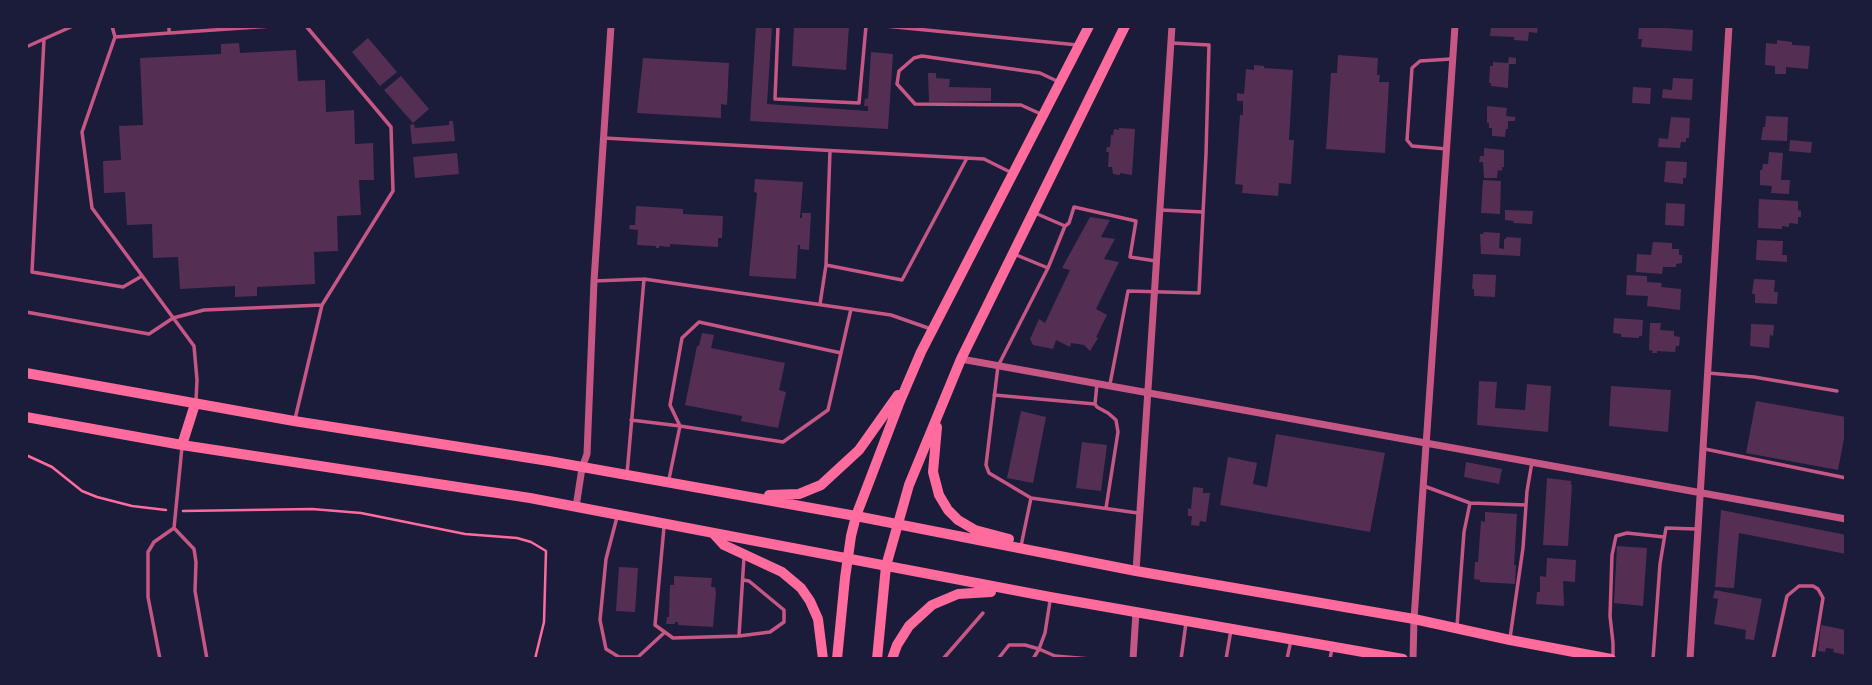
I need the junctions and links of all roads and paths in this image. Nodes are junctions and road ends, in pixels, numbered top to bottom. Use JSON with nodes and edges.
{"nodes":[{"id":1,"x":73,"y":26,"type":"edge"},
{"id":2,"x":112,"y":26,"type":"edge"},
{"id":3,"x":169,"y":26,"type":"edge"},
{"id":4,"x":272,"y":26,"type":"edge"},
{"id":5,"x":306,"y":26,"type":"edge"},
{"id":6,"x":611,"y":26,"type":"edge"},
{"id":7,"x":778,"y":26,"type":"edge"},
{"id":8,"x":866,"y":26,"type":"edge"},
{"id":9,"x":885,"y":26,"type":"edge"},
{"id":10,"x":1089,"y":26,"type":"edge"},
{"id":11,"x":1125,"y":26,"type":"edge"},
{"id":12,"x":1172,"y":26,"type":"edge"},
{"id":13,"x":1455,"y":26,"type":"edge"},
{"id":14,"x":1729,"y":26,"type":"edge"},
{"id":15,"x":169,"y":33,"type":"junction"},
{"id":16,"x":116,"y":37,"type":"junction"},
{"id":17,"x":44,"y":39,"type":"junction"},
{"id":18,"x":1170,"y":43,"type":"junction"},
{"id":19,"x":1080,"y":46,"type":"junction"},
{"id":20,"x":26,"y":47,"type":"edge"},
{"id":21,"x":1453,"y":59,"type":"junction"},
{"id":22,"x":1061,"y":83,"type":"junction"},
{"id":23,"x":1044,"y":115,"type":"junction"},
{"id":24,"x":604,"y":138,"type":"junction"},
{"id":25,"x":1447,"y":149,"type":"junction"},
{"id":26,"x":830,"y":151,"type":"junction"},
{"id":27,"x":967,"y":158,"type":"junction"},
{"id":28,"x":1013,"y":174,"type":"junction"},
{"id":29,"x":1161,"y":210,"type":"junction"},
{"id":30,"x":1203,"y":212,"type":"junction"},
{"id":31,"x":1034,"y":213,"type":"junction"},
{"id":32,"x":1065,"y":226,"type":"junction"},
{"id":33,"x":1013,"y":254,"type":"junction"},
{"id":34,"x":1156,"y":261,"type":"junction"},
{"id":35,"x":826,"y":265,"type":"junction"},
{"id":36,"x":1048,"y":268,"type":"junction"},
{"id":37,"x":142,"y":276,"type":"junction"},
{"id":38,"x":644,"y":279,"type":"junction"},
{"id":39,"x":594,"y":281,"type":"junction"},
{"id":40,"x":1154,"y":292,"type":"junction"},
{"id":41,"x":820,"y":304,"type":"junction"},
{"id":42,"x":322,"y":305,"type":"junction"},
{"id":43,"x":851,"y":309,"type":"junction"},
{"id":44,"x":26,"y":312,"type":"edge"},
{"id":45,"x":173,"y":318,"type":"junction"},
{"id":46,"x":933,"y":329,"type":"junction"},
{"id":47,"x":841,"y":353,"type":"junction"},
{"id":48,"x":961,"y":359,"type":"junction"},
{"id":49,"x":998,"y":366,"type":"junction"},
{"id":50,"x":26,"y":373,"type":"edge"},
{"id":51,"x":1708,"y":373,"type":"junction"},
{"id":52,"x":911,"y":376,"type":"junction"},
{"id":53,"x":1097,"y":384,"type":"junction"},
{"id":54,"x":1110,"y":386,"type":"junction"},
{"id":55,"x":1837,"y":391,"type":"dead end"},
{"id":56,"x":1147,"y":393,"type":"junction"},
{"id":57,"x":994,"y":395,"type":"junction"},
{"id":58,"x":195,"y":404,"type":"junction"},
{"id":59,"x":1095,"y":404,"type":"junction"},
{"id":60,"x":938,"y":412,"type":"junction"},
{"id":61,"x":26,"y":417,"type":"edge"},
{"id":62,"x":631,"y":420,"type":"junction"},
{"id":63,"x":295,"y":421,"type":"junction"},
{"id":64,"x":680,"y":426,"type":"junction"},
{"id":65,"x":1427,"y":443,"type":"junction"},
{"id":66,"x":182,"y":445,"type":"junction"},
{"id":67,"x":1703,"y":449,"type":"junction"},
{"id":68,"x":26,"y":455,"type":"edge"},
{"id":69,"x":1532,"y":462,"type":"junction"},
{"id":70,"x":582,"y":468,"type":"junction"},
{"id":71,"x":626,"y":476,"type":"junction"},
{"id":72,"x":1846,"y":478,"type":"edge"},
{"id":73,"x":668,"y":483,"type":"junction"},
{"id":74,"x":1424,"y":486,"type":"junction"},
{"id":75,"x":1700,"y":492,"type":"junction"},
{"id":76,"x":741,"y":496,"type":"junction"},
{"id":77,"x":1031,"y":498,"type":"junction"},
{"id":78,"x":1470,"y":503,"type":"junction"},
{"id":79,"x":1526,"y":505,"type":"junction"},
{"id":80,"x":576,"y":507,"type":"junction"},
{"id":81,"x":1107,"y":508,"type":"junction"},
{"id":82,"x":176,"y":512,"type":"junction"},
{"id":83,"x":1140,"y":513,"type":"junction"},
{"id":84,"x":617,"y":515,"type":"junction"},
{"id":85,"x":856,"y":516,"type":"junction"},
{"id":86,"x":1846,"y":519,"type":"edge"},
{"id":87,"x":898,"y":523,"type":"junction"},
{"id":88,"x":665,"y":524,"type":"junction"},
{"id":89,"x":174,"y":528,"type":"junction"},
{"id":90,"x":1698,"y":529,"type":"junction"},
{"id":91,"x":713,"y":533,"type":"junction"},
{"id":92,"x":1664,"y":537,"type":"junction"},
{"id":93,"x":1021,"y":545,"type":"junction"},
{"id":94,"x":744,"y":554,"type":"junction"},
{"id":95,"x":847,"y":558,"type":"junction"},
{"id":96,"x":886,"y":566,"type":"junction"},
{"id":97,"x":1136,"y":570,"type":"junction"},
{"id":98,"x":743,"y":580,"type":"junction"},
{"id":99,"x":1050,"y":597,"type":"junction"},
{"id":100,"x":1136,"y":612,"type":"junction"},
{"id":101,"x":983,"y":613,"type":"dead end"},
{"id":102,"x":1414,"y":619,"type":"junction"},
{"id":103,"x":1186,"y":621,"type":"junction"},
{"id":104,"x":1231,"y":628,"type":"junction"},
{"id":105,"x":1457,"y":628,"type":"junction"},
{"id":106,"x":665,"y":632,"type":"junction"},
{"id":107,"x":739,"y":636,"type":"junction"},
{"id":108,"x":1292,"y":638,"type":"junction"},
{"id":109,"x":1510,"y":640,"type":"junction"},
{"id":110,"x":1332,"y":646,"type":"junction"},
{"id":111,"x":1039,"y":649,"type":"junction"},
{"id":112,"x":160,"y":659,"type":"edge"},
{"id":113,"x":207,"y":659,"type":"edge"},
{"id":114,"x":535,"y":659,"type":"edge"},
{"id":115,"x":823,"y":659,"type":"edge"},
{"id":116,"x":837,"y":659,"type":"edge"},
{"id":117,"x":877,"y":659,"type":"edge"},
{"id":118,"x":892,"y":659,"type":"edge"},
{"id":119,"x":943,"y":659,"type":"edge"},
{"id":120,"x":998,"y":659,"type":"edge"},
{"id":121,"x":1033,"y":659,"type":"edge"},
{"id":122,"x":1090,"y":659,"type":"edge"},
{"id":123,"x":1133,"y":659,"type":"edge"},
{"id":124,"x":1181,"y":659,"type":"edge"},
{"id":125,"x":1226,"y":659,"type":"edge"},
{"id":126,"x":1287,"y":659,"type":"edge"},
{"id":127,"x":1331,"y":659,"type":"edge"},
{"id":128,"x":1404,"y":659,"type":"edge"},
{"id":129,"x":1413,"y":659,"type":"edge"},
{"id":130,"x":1612,"y":659,"type":"edge"},
{"id":131,"x":1653,"y":659,"type":"edge"},
{"id":132,"x":1690,"y":659,"type":"edge"},
{"id":133,"x":1773,"y":659,"type":"edge"},
{"id":134,"x":1813,"y":659,"type":"edge"}],
"edges":[{"from":1,"to":17,"type":"lane"},
{"from":2,"to":16,"type":"lane"},
{"from":3,"to":15,"type":"lane"},
{"from":4,"to":15,"type":"lane"},
{"from":5,"to":42,"type":"lane"},
{"from":6,"to":24,"type":"street"},
{"from":7,"to":8,"type":"lane"},
{"from":9,"to":19,"type":"lane"},
{"from":10,"to":19,"type":"main road"},
{"from":11,"to":31,"type":"main road"},
{"from":12,"to":18,"type":"street"},
{"from":13,"to":21,"type":"street"},
{"from":14,"to":51,"type":"street"},
{"from":15,"to":16,"type":"lane"},
{"from":16,"to":37,"type":"lane"},
{"from":17,"to":20,"type":"lane"},
{"from":17,"to":37,"type":"lane"},
{"from":18,"to":29,"type":"street"},
{"from":18,"to":30,"type":"lane"},
{"from":19,"to":22,"type":"main road"},
{"from":21,"to":25,"type":"street"},
{"from":21,"to":25,"type":"lane"},
{"from":22,"to":23,"type":"main road"},
{"from":22,"to":23,"type":"lane"},
{"from":23,"to":28,"type":"main road"},
{"from":24,"to":26,"type":"lane"},
{"from":24,"to":39,"type":"street"},
{"from":25,"to":65,"type":"street"},
{"from":26,"to":27,"type":"lane"},
{"from":26,"to":35,"type":"lane"},
{"from":27,"to":28,"type":"lane"},
{"from":27,"to":35,"type":"lane"},
{"from":28,"to":46,"type":"main road"},
{"from":29,"to":30,"type":"lane"},
{"from":29,"to":34,"type":"street"},
{"from":30,"to":40,"type":"lane"},
{"from":31,"to":32,"type":"lane"},
{"from":31,"to":33,"type":"main road"},
{"from":32,"to":34,"type":"lane"},
{"from":32,"to":36,"type":"lane"},
{"from":33,"to":36,"type":"lane"},
{"from":33,"to":48,"type":"main road"},
{"from":34,"to":40,"type":"street"},
{"from":35,"to":41,"type":"lane"},
{"from":36,"to":49,"type":"lane"},
{"from":37,"to":45,"type":"lane"},
{"from":38,"to":39,"type":"lane"},
{"from":38,"to":41,"type":"lane"},
{"from":38,"to":62,"type":"lane"},
{"from":39,"to":70,"type":"street"},
{"from":40,"to":54,"type":"lane"},
{"from":40,"to":56,"type":"street"},
{"from":41,"to":43,"type":"lane"},
{"from":42,"to":45,"type":"lane"},
{"from":42,"to":63,"type":"lane"},
{"from":43,"to":46,"type":"lane"},
{"from":43,"to":47,"type":"lane"},
{"from":44,"to":45,"type":"lane"},
{"from":45,"to":58,"type":"lane"},
{"from":46,"to":52,"type":"main road"},
{"from":47,"to":64,"type":"lane"},
{"from":47,"to":64,"type":"lane"},
{"from":48,"to":49,"type":"street"},
{"from":48,"to":60,"type":"main road"},
{"from":49,"to":53,"type":"street"},
{"from":49,"to":57,"type":"lane"},
{"from":50,"to":58,"type":"main road"},
{"from":51,"to":55,"type":"lane"},
{"from":51,"to":67,"type":"street"},
{"from":52,"to":76,"type":"main road"},
{"from":52,"to":85,"type":"main road"},
{"from":53,"to":54,"type":"street"},
{"from":53,"to":59,"type":"lane"},
{"from":54,"to":56,"type":"street"},
{"from":56,"to":65,"type":"street"},
{"from":56,"to":83,"type":"street"},
{"from":57,"to":59,"type":"lane"},
{"from":57,"to":77,"type":"lane"},
{"from":58,"to":63,"type":"main road"},
{"from":58,"to":66,"type":"main road"},
{"from":59,"to":81,"type":"lane"},
{"from":60,"to":87,"type":"main road"},
{"from":60,"to":93,"type":"main road"},
{"from":61,"to":66,"type":"main road"},
{"from":62,"to":64,"type":"lane"},
{"from":62,"to":71,"type":"lane"},
{"from":63,"to":70,"type":"main road"},
{"from":64,"to":73,"type":"lane"},
{"from":65,"to":69,"type":"street"},
{"from":65,"to":74,"type":"street"},
{"from":66,"to":80,"type":"main road"},
{"from":66,"to":82,"type":"lane"},
{"from":67,"to":72,"type":"lane"},
{"from":67,"to":75,"type":"street"},
{"from":68,"to":82,"type":"path"},
{"from":69,"to":75,"type":"street"},
{"from":69,"to":79,"type":"lane"},
{"from":70,"to":71,"type":"main road"},
{"from":70,"to":80,"type":"street"},
{"from":71,"to":73,"type":"main road"},
{"from":73,"to":76,"type":"main road"},
{"from":74,"to":78,"type":"lane"},
{"from":74,"to":102,"type":"street"},
{"from":75,"to":86,"type":"street"},
{"from":75,"to":90,"type":"street"},
{"from":76,"to":85,"type":"main road"},
{"from":77,"to":81,"type":"lane"},
{"from":77,"to":93,"type":"lane"},
{"from":78,"to":79,"type":"lane"},
{"from":78,"to":105,"type":"lane"},
{"from":79,"to":109,"type":"lane"},
{"from":80,"to":84,"type":"main road"},
{"from":81,"to":83,"type":"lane"},
{"from":82,"to":89,"type":"lane"},
{"from":82,"to":114,"type":"path"},
{"from":83,"to":97,"type":"street"},
{"from":84,"to":88,"type":"main road"},
{"from":84,"to":106,"type":"lane"},
{"from":85,"to":87,"type":"main road"},
{"from":85,"to":95,"type":"main road"},
{"from":87,"to":93,"type":"main road"},
{"from":87,"to":96,"type":"main road"},
{"from":88,"to":91,"type":"main road"},
{"from":88,"to":106,"type":"lane"},
{"from":89,"to":112,"type":"lane"},
{"from":89,"to":113,"type":"lane"},
{"from":90,"to":92,"type":"lane"},
{"from":90,"to":132,"type":"street"},
{"from":91,"to":94,"type":"main road"},
{"from":91,"to":95,"type":"main road"},
{"from":92,"to":130,"type":"lane"},
{"from":92,"to":131,"type":"lane"},
{"from":93,"to":97,"type":"main road"},
{"from":94,"to":98,"type":"lane"},
{"from":94,"to":115,"type":"main road"},
{"from":95,"to":96,"type":"main road"},
{"from":95,"to":116,"type":"main road"},
{"from":96,"to":99,"type":"main road"},
{"from":96,"to":117,"type":"main road"},
{"from":97,"to":102,"type":"main road"},
{"from":98,"to":107,"type":"lane"},
{"from":98,"to":107,"type":"lane"},
{"from":99,"to":100,"type":"main road"},
{"from":99,"to":111,"type":"lane"},
{"from":99,"to":118,"type":"main road"},
{"from":100,"to":103,"type":"main road"},
{"from":100,"to":123,"type":"street"},
{"from":101,"to":119,"type":"lane"},
{"from":102,"to":105,"type":"main road"},
{"from":102,"to":129,"type":"street"},
{"from":103,"to":104,"type":"main road"},
{"from":103,"to":124,"type":"lane"},
{"from":104,"to":108,"type":"main road"},
{"from":104,"to":125,"type":"lane"},
{"from":105,"to":109,"type":"main road"},
{"from":106,"to":107,"type":"lane"},
{"from":108,"to":110,"type":"main road"},
{"from":108,"to":126,"type":"lane"},
{"from":109,"to":130,"type":"main road"},
{"from":110,"to":127,"type":"lane"},
{"from":110,"to":128,"type":"main road"},
{"from":111,"to":120,"type":"lane"},
{"from":111,"to":121,"type":"lane"},
{"from":111,"to":122,"type":"lane"},
{"from":133,"to":134,"type":"lane"}]}
